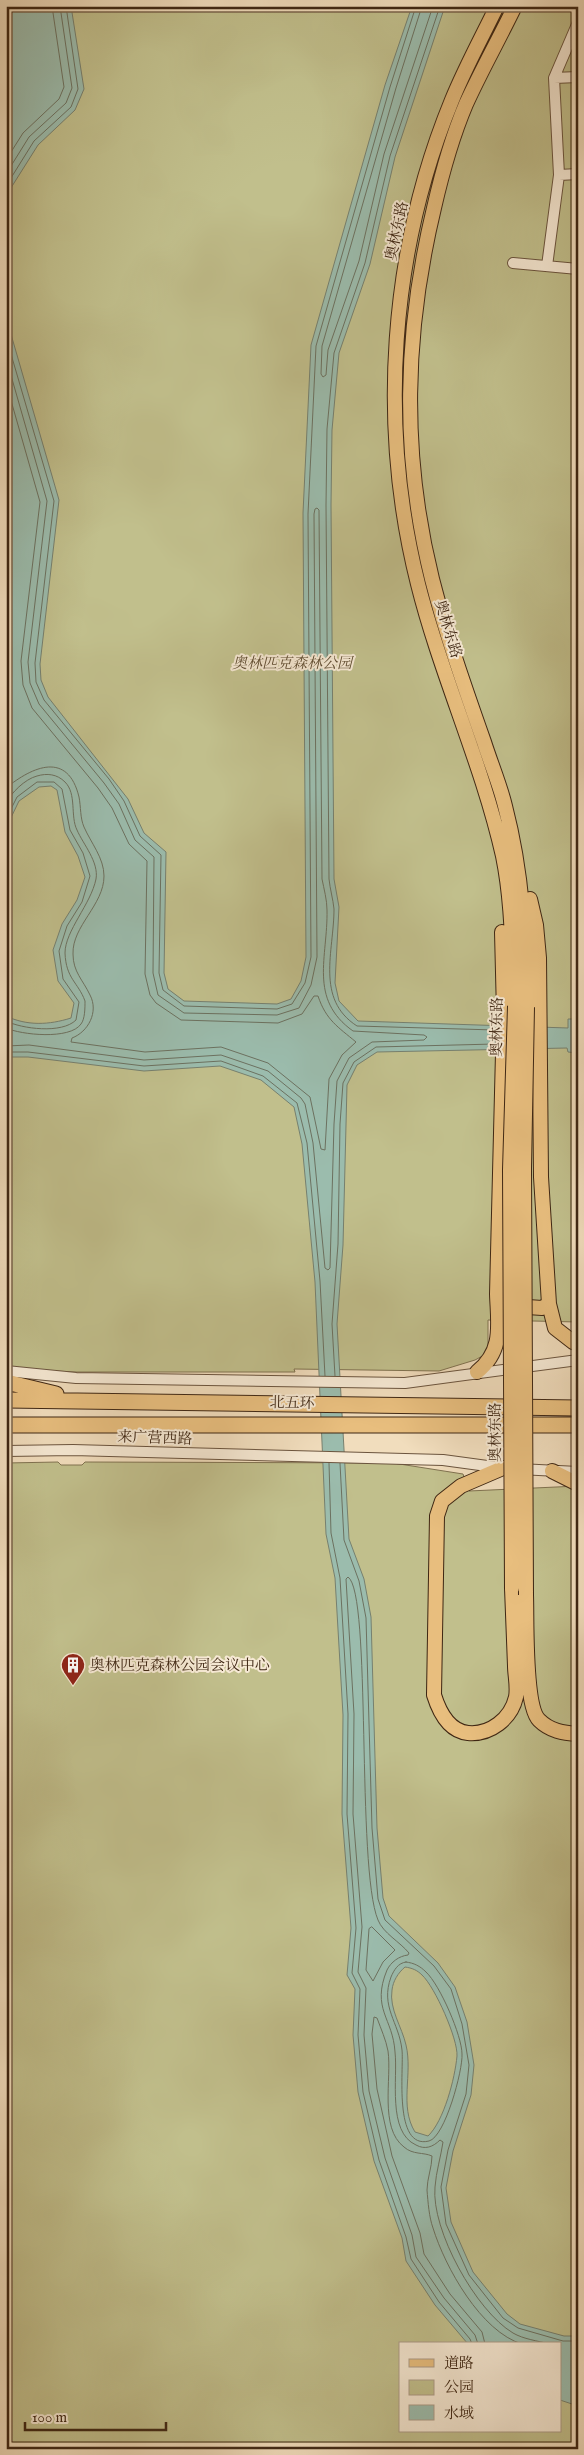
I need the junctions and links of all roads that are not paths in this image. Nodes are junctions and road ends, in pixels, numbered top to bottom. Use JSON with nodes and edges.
{"nodes":[{"id":1,"x":498,"y":6,"type":"edge"},
{"id":2,"x":515,"y":6,"type":"edge"},
{"id":3,"x":578,"y":22,"type":"edge"},
{"id":4,"x":578,"y":77,"type":"edge"},
{"id":5,"x":554,"y":78,"type":"junction"},
{"id":6,"x":578,"y":174,"type":"edge"},
{"id":7,"x":559,"y":175,"type":"junction"},
{"id":8,"x":513,"y":263,"type":"dead end"},
{"id":9,"x":547,"y":266,"type":"junction"},
{"id":10,"x":578,"y":269,"type":"edge"},
{"id":11,"x":510,"y":857,"type":"junction"},
{"id":12,"x":516,"y":1009,"type":"junction"},
{"id":13,"x":497,"y":1294,"type":"junction"},
{"id":14,"x":548,"y":1304,"type":"junction"},
{"id":15,"x":578,"y":1344,"type":"edge"},
{"id":16,"x":578,"y":1360,"type":"edge"},
{"id":17,"x":477,"y":1372,"type":"junction"},
{"id":18,"x":7,"y":1378,"type":"edge"},
{"id":19,"x":6,"y":1400,"type":"edge"},
{"id":20,"x":95,"y":1400,"type":"junction"},
{"id":21,"x":578,"y":1408,"type":"edge"},
{"id":22,"x":578,"y":1424,"type":"edge"},
{"id":23,"x":6,"y":1425,"type":"edge"},
{"id":24,"x":6,"y":1451,"type":"edge"},
{"id":25,"x":503,"y":1468,"type":"junction"},
{"id":26,"x":552,"y":1471,"type":"junction"},
{"id":27,"x":578,"y":1472,"type":"edge"},
{"id":28,"x":578,"y":1484,"type":"edge"},
{"id":29,"x":578,"y":1734,"type":"edge"}],
"edges":[{"from":1,"to":11,"type":"main road","name":"奥林东路"},
{"from":2,"to":11,"type":"main road","name":"奥林东路"},
{"from":3,"to":5,"type":"street"},
{"from":4,"to":5,"type":"street"},
{"from":5,"to":7,"type":"street"},
{"from":6,"to":7,"type":"street"},
{"from":7,"to":9,"type":"street"},
{"from":8,"to":9,"type":"street"},
{"from":9,"to":10,"type":"street"},
{"from":11,"to":12,"type":"main road"},
{"from":11,"to":12,"type":"main road","name":"奥林东路"},
{"from":11,"to":14,"type":"main road"},
{"from":12,"to":13,"type":"main road"},
{"from":12,"to":25,"type":"main road","name":"奥林东路","bridge":true},
{"from":12,"to":29,"type":"main road","name":"奥林东路","bridge":true},
{"from":13,"to":14,"type":"main road"},
{"from":13,"to":17,"type":"main road"},
{"from":14,"to":15,"type":"main road"},
{"from":16,"to":17,"type":"street"},
{"from":17,"to":18,"type":"street"},
{"from":18,"to":20,"type":"highway"},
{"from":19,"to":20,"type":"highway","name":"北五环"},
{"from":20,"to":21,"type":"highway","name":"北五环"},
{"from":22,"to":23,"type":"highway","name":"北五环"},
{"from":24,"to":25,"type":"street","name":"来广营西路"},
{"from":25,"to":26,"type":"street","name":"来广营西路"},
{"from":26,"to":27,"type":"street","name":"来广营西路"},
{"from":26,"to":28,"type":"main road"}]}
